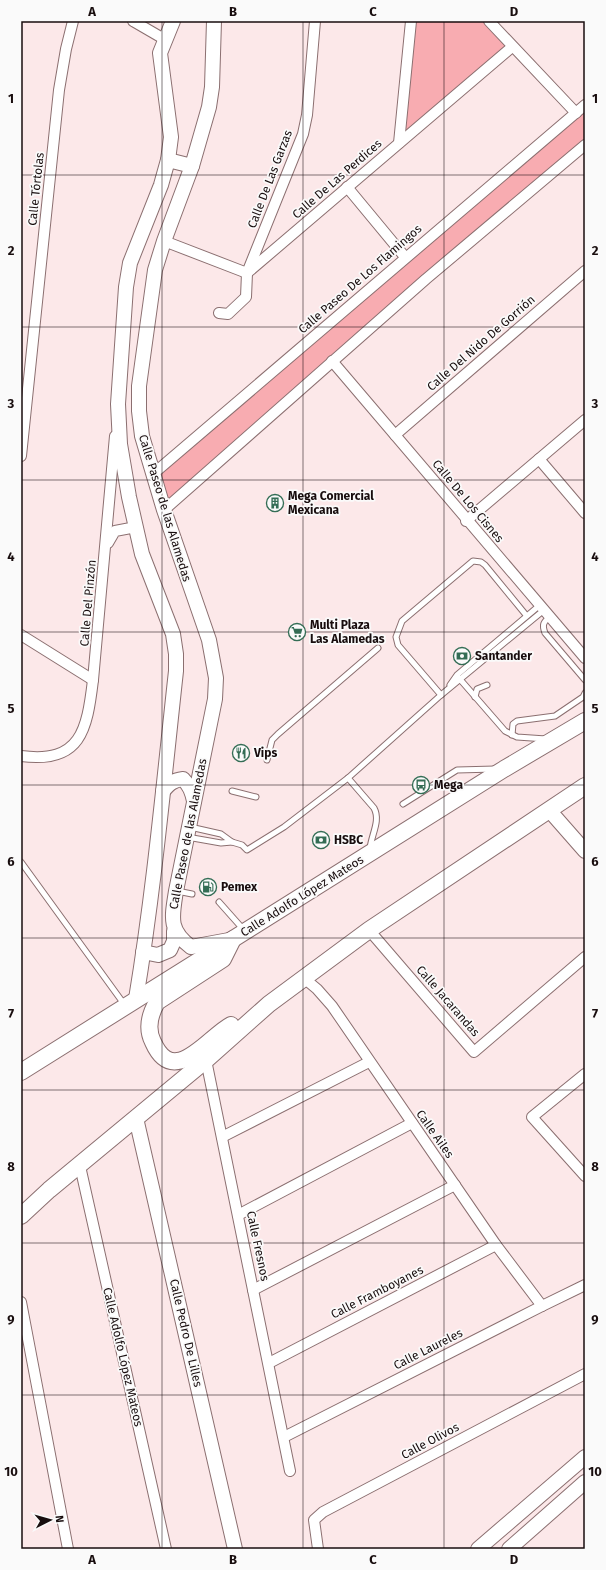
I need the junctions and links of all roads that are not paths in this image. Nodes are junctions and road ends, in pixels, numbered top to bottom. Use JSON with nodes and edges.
{"nodes":[{"id":1,"x":73,"y":21,"type":"edge"},
{"id":2,"x":133,"y":21,"type":"edge"},
{"id":3,"x":173,"y":21,"type":"edge"},
{"id":4,"x":214,"y":21,"type":"edge"},
{"id":5,"x":315,"y":21,"type":"edge"},
{"id":6,"x":411,"y":21,"type":"edge"},
{"id":7,"x":489,"y":21,"type":"edge"},
{"id":8,"x":164,"y":39,"type":"junction"},
{"id":9,"x":512,"y":47,"type":"junction"},
{"id":10,"x":585,"y":106,"type":"edge"},
{"id":11,"x":576,"y":113,"type":"junction"},
{"id":12,"x":399,"y":143,"type":"junction"},
{"id":13,"x":585,"y":145,"type":"edge"},
{"id":14,"x":168,"y":160,"type":"junction"},
{"id":15,"x":192,"y":166,"type":"junction"},
{"id":16,"x":347,"y":187,"type":"junction"},
{"id":17,"x":164,"y":241,"type":"junction"},
{"id":18,"x":405,"y":257,"type":"junction"},
{"id":19,"x":585,"y":271,"type":"edge"},
{"id":20,"x":247,"y":273,"type":"junction"},
{"id":21,"x":219,"y":313,"type":"dead end"},
{"id":22,"x":332,"y":361,"type":"junction"},
{"id":23,"x":118,"y":404,"type":"junction"},
{"id":24,"x":585,"y":420,"type":"edge"},
{"id":25,"x":395,"y":435,"type":"junction"},
{"id":26,"x":21,"y":456,"type":"edge"},
{"id":27,"x":540,"y":459,"type":"junction"},
{"id":28,"x":153,"y":474,"type":"junction"},
{"id":29,"x":164,"y":510,"type":"junction"},
{"id":30,"x":585,"y":513,"type":"edge"},
{"id":31,"x":466,"y":520,"type":"junction"},
{"id":32,"x":136,"y":527,"type":"junction"},
{"id":33,"x":106,"y":549,"type":"junction"},
{"id":34,"x":545,"y":611,"type":"junction"},
{"id":35,"x":526,"y":615,"type":"junction"},
{"id":36,"x":21,"y":635,"type":"edge"},
{"id":37,"x":378,"y":648,"type":"dead end"},
{"id":38,"x":585,"y":658,"type":"edge"},
{"id":39,"x":458,"y":677,"type":"junction"},
{"id":40,"x":93,"y":680,"type":"junction"},
{"id":41,"x":585,"y":680,"type":"edge"},
{"id":42,"x":487,"y":685,"type":"dead end"},
{"id":43,"x":585,"y":693,"type":"edge"},
{"id":44,"x":441,"y":695,"type":"junction"},
{"id":45,"x":475,"y":697,"type":"junction"},
{"id":46,"x":585,"y":721,"type":"edge"},
{"id":47,"x":512,"y":735,"type":"junction"},
{"id":48,"x":553,"y":740,"type":"junction"},
{"id":49,"x":21,"y":756,"type":"edge"},
{"id":50,"x":267,"y":760,"type":"dead end"},
{"id":51,"x":504,"y":769,"type":"junction"},
{"id":52,"x":348,"y":778,"type":"junction"},
{"id":53,"x":585,"y":786,"type":"edge"},
{"id":54,"x":163,"y":791,"type":"junction"},
{"id":55,"x":232,"y":791,"type":"dead end"},
{"id":56,"x":256,"y":797,"type":"dead end"},
{"id":57,"x":194,"y":802,"type":"junction"},
{"id":58,"x":403,"y":804,"type":"dead end"},
{"id":59,"x":549,"y":810,"type":"junction"},
{"id":60,"x":188,"y":832,"type":"junction"},
{"id":61,"x":232,"y":842,"type":"junction"},
{"id":62,"x":585,"y":851,"type":"edge"},
{"id":63,"x":370,"y":853,"type":"junction"},
{"id":64,"x":21,"y":862,"type":"edge"},
{"id":65,"x":176,"y":891,"type":"junction"},
{"id":66,"x":192,"y":894,"type":"dead end"},
{"id":67,"x":219,"y":902,"type":"dead end"},
{"id":68,"x":369,"y":930,"type":"junction"},
{"id":69,"x":174,"y":931,"type":"junction"},
{"id":70,"x":239,"y":935,"type":"junction"},
{"id":71,"x":144,"y":952,"type":"junction"},
{"id":72,"x":585,"y":957,"type":"edge"},
{"id":73,"x":305,"y":979,"type":"junction"},
{"id":74,"x":131,"y":1002,"type":"junction"},
{"id":75,"x":269,"y":1004,"type":"junction"},
{"id":76,"x":206,"y":1060,"type":"junction"},
{"id":77,"x":369,"y":1062,"type":"junction"},
{"id":78,"x":21,"y":1072,"type":"edge"},
{"id":79,"x":585,"y":1074,"type":"edge"},
{"id":80,"x":136,"y":1118,"type":"junction"},
{"id":81,"x":412,"y":1123,"type":"junction"},
{"id":82,"x":222,"y":1136,"type":"junction"},
{"id":83,"x":80,"y":1166,"type":"junction"},
{"id":84,"x":585,"y":1176,"type":"edge"},
{"id":85,"x":455,"y":1185,"type":"junction"},
{"id":86,"x":238,"y":1215,"type":"junction"},
{"id":87,"x":21,"y":1216,"type":"edge"},
{"id":88,"x":496,"y":1245,"type":"junction"},
{"id":89,"x":585,"y":1285,"type":"edge"},
{"id":90,"x":253,"y":1290,"type":"junction"},
{"id":91,"x":21,"y":1302,"type":"edge"},
{"id":92,"x":542,"y":1306,"type":"junction"},
{"id":93,"x":269,"y":1363,"type":"junction"},
{"id":94,"x":585,"y":1374,"type":"edge"},
{"id":95,"x":284,"y":1437,"type":"junction"},
{"id":96,"x":585,"y":1457,"type":"edge"},
{"id":97,"x":290,"y":1471,"type":"dead end"},
{"id":98,"x":585,"y":1482,"type":"edge"},
{"id":99,"x":68,"y":1549,"type":"edge"},
{"id":100,"x":166,"y":1549,"type":"edge"},
{"id":101,"x":235,"y":1549,"type":"edge"},
{"id":102,"x":318,"y":1549,"type":"edge"},
{"id":103,"x":478,"y":1549,"type":"edge"},
{"id":104,"x":510,"y":1549,"type":"edge"}],
"edges":[{"from":1,"to":26,"type":"street","name":"Calle Tórtolas"},
{"from":2,"to":8,"type":"street"},
{"from":3,"to":8,"type":"street","name":"Calle Paseo de las Alamedas"},
{"from":4,"to":15,"type":"street","name":"Calle Paseo de las Alamedas"},
{"from":5,"to":20,"type":"street","name":"Calle De Las Garzas"},
{"from":6,"to":12,"type":"street"},
{"from":7,"to":9,"type":"street"},
{"from":8,"to":14,"type":"street","name":"Calle Paseo de las Alamedas"},
{"from":9,"to":11,"type":"street"},
{"from":9,"to":12,"type":"street","name":"Calle De Las Perdices"},
{"from":10,"to":11,"type":"street","name":"Calle Paseo De Los Flamingos"},
{"from":11,"to":18,"type":"street","name":"Calle Paseo De Los Flamingos"},
{"from":12,"to":16,"type":"street","name":"Calle De Las Perdices"},
{"from":13,"to":22,"type":"street"},
{"from":14,"to":15,"type":"street"},
{"from":14,"to":23,"type":"street","name":"Calle Paseo de las Alamedas"},
{"from":15,"to":17,"type":"street","name":"Calle Paseo de las Alamedas"},
{"from":16,"to":18,"type":"street"},
{"from":16,"to":20,"type":"street","name":"Calle De Las Perdices"},
{"from":17,"to":20,"type":"street"},
{"from":17,"to":28,"type":"street","name":"Calle Paseo de las Alamedas"},
{"from":18,"to":28,"type":"street","name":"Calle Paseo De Los Flamingos"},
{"from":19,"to":25,"type":"street","name":"Calle Del Nido De Gorrión"},
{"from":20,"to":21,"type":"street","name":"Calle De Las Garzas"},
{"from":22,"to":25,"type":"street","name":"Calle De Los Cisnes"},
{"from":22,"to":29,"type":"street"},
{"from":23,"to":32,"type":"street","name":"Calle Paseo de las Alamedas"},
{"from":23,"to":33,"type":"street","name":"Calle Del Pinzón"},
{"from":24,"to":27,"type":"street"},
{"from":25,"to":31,"type":"street","name":"Calle De Los Cisnes"},
{"from":27,"to":30,"type":"street"},
{"from":27,"to":31,"type":"street"},
{"from":28,"to":29,"type":"street","name":"Calle Paseo de las Alamedas"},
{"from":29,"to":57,"type":"street","name":"Calle Paseo de las Alamedas"},
{"from":31,"to":34,"type":"street","name":"Calle De Los Cisnes"},
{"from":32,"to":33,"type":"street"},
{"from":32,"to":54,"type":"street","name":"Calle Paseo de las Alamedas"},
{"from":33,"to":40,"type":"street","name":"Calle Del Pinzón"},
{"from":34,"to":35,"type":"lane"},
{"from":34,"to":38,"type":"street","name":"Calle De Los Cisnes"},
{"from":34,"to":39,"type":"lane"},
{"from":34,"to":41,"type":"lane"},
{"from":35,"to":39,"type":"lane"},
{"from":35,"to":44,"type":"lane"},
{"from":36,"to":40,"type":"street"},
{"from":37,"to":50,"type":"lane"},
{"from":39,"to":44,"type":"lane"},
{"from":39,"to":45,"type":"lane"},
{"from":40,"to":49,"type":"street","name":"Calle Del Pinzón"},
{"from":42,"to":45,"type":"lane"},
{"from":43,"to":47,"type":"lane"},
{"from":44,"to":52,"type":"lane"},
{"from":45,"to":47,"type":"lane"},
{"from":46,"to":48,"type":"main road","name":"Calle Adolfo López Mateos"},
{"from":47,"to":48,"type":"lane"},
{"from":48,"to":51,"type":"main road","name":"Calle Adolfo López Mateos"},
{"from":51,"to":58,"type":"lane"},
{"from":51,"to":63,"type":"main road","name":"Calle Adolfo López Mateos"},
{"from":52,"to":61,"type":"lane"},
{"from":52,"to":63,"type":"lane"},
{"from":53,"to":59,"type":"main road"},
{"from":54,"to":57,"type":"street"},
{"from":54,"to":71,"type":"street","name":"Calle Paseo de las Alamedas"},
{"from":55,"to":56,"type":"lane"},
{"from":57,"to":60,"type":"street","name":"Calle Paseo de las Alamedas"},
{"from":59,"to":62,"type":"street"},
{"from":59,"to":68,"type":"main road"},
{"from":60,"to":61,"type":"lane"},
{"from":60,"to":61,"type":"lane"},
{"from":60,"to":65,"type":"street","name":"Calle Paseo de las Alamedas"},
{"from":63,"to":70,"type":"main road","name":"Calle Adolfo López Mateos"},
{"from":64,"to":74,"type":"lane"},
{"from":65,"to":66,"type":"lane"},
{"from":65,"to":69,"type":"street","name":"Calle Paseo de las Alamedas"},
{"from":67,"to":70,"type":"lane"},
{"from":68,"to":72,"type":"street","name":"Calle Jacarandas"},
{"from":68,"to":73,"type":"main road"},
{"from":69,"to":70,"type":"street"},
{"from":69,"to":71,"type":"street","name":"Calle Paseo de las Alamedas"},
{"from":70,"to":74,"type":"main road","name":"Calle Adolfo López Mateos"},
{"from":70,"to":75,"type":"main road"},
{"from":71,"to":74,"type":"street","name":"Calle Paseo de las Alamedas"},
{"from":73,"to":75,"type":"main road"},
{"from":73,"to":77,"type":"street","name":"Calle Ailes"},
{"from":74,"to":78,"type":"main road","name":"Calle Adolfo López Mateos"},
{"from":75,"to":76,"type":"main road"},
{"from":76,"to":80,"type":"main road"},
{"from":76,"to":82,"type":"street","name":"Calle Fresnos"},
{"from":77,"to":81,"type":"street","name":"Calle Ailes"},
{"from":77,"to":82,"type":"street"},
{"from":79,"to":84,"type":"street"},
{"from":80,"to":83,"type":"main road"},
{"from":80,"to":101,"type":"street","name":"Calle Pedro De Lilles"},
{"from":81,"to":85,"type":"street","name":"Calle Ailes"},
{"from":81,"to":86,"type":"street"},
{"from":82,"to":86,"type":"street","name":"Calle Fresnos"},
{"from":83,"to":87,"type":"main road"},
{"from":83,"to":100,"type":"street","name":"Calle Adolfo López Mateos"},
{"from":85,"to":88,"type":"street","name":"Calle Ailes"},
{"from":85,"to":90,"type":"street"},
{"from":86,"to":90,"type":"street","name":"Calle Fresnos"},
{"from":88,"to":92,"type":"street","name":"Calle Ailes"},
{"from":88,"to":93,"type":"street","name":"Calle Framboyanes"},
{"from":89,"to":92,"type":"street","name":"Calle Laureles"},
{"from":90,"to":93,"type":"street","name":"Calle Fresnos"},
{"from":91,"to":99,"type":"street"},
{"from":92,"to":95,"type":"street","name":"Calle Laureles"},
{"from":93,"to":95,"type":"street","name":"Calle Fresnos"},
{"from":94,"to":102,"type":"street","name":"Calle Olivos"},
{"from":95,"to":97,"type":"street","name":"Calle Fresnos"},
{"from":96,"to":103,"type":"street"},
{"from":98,"to":104,"type":"street"}]}
